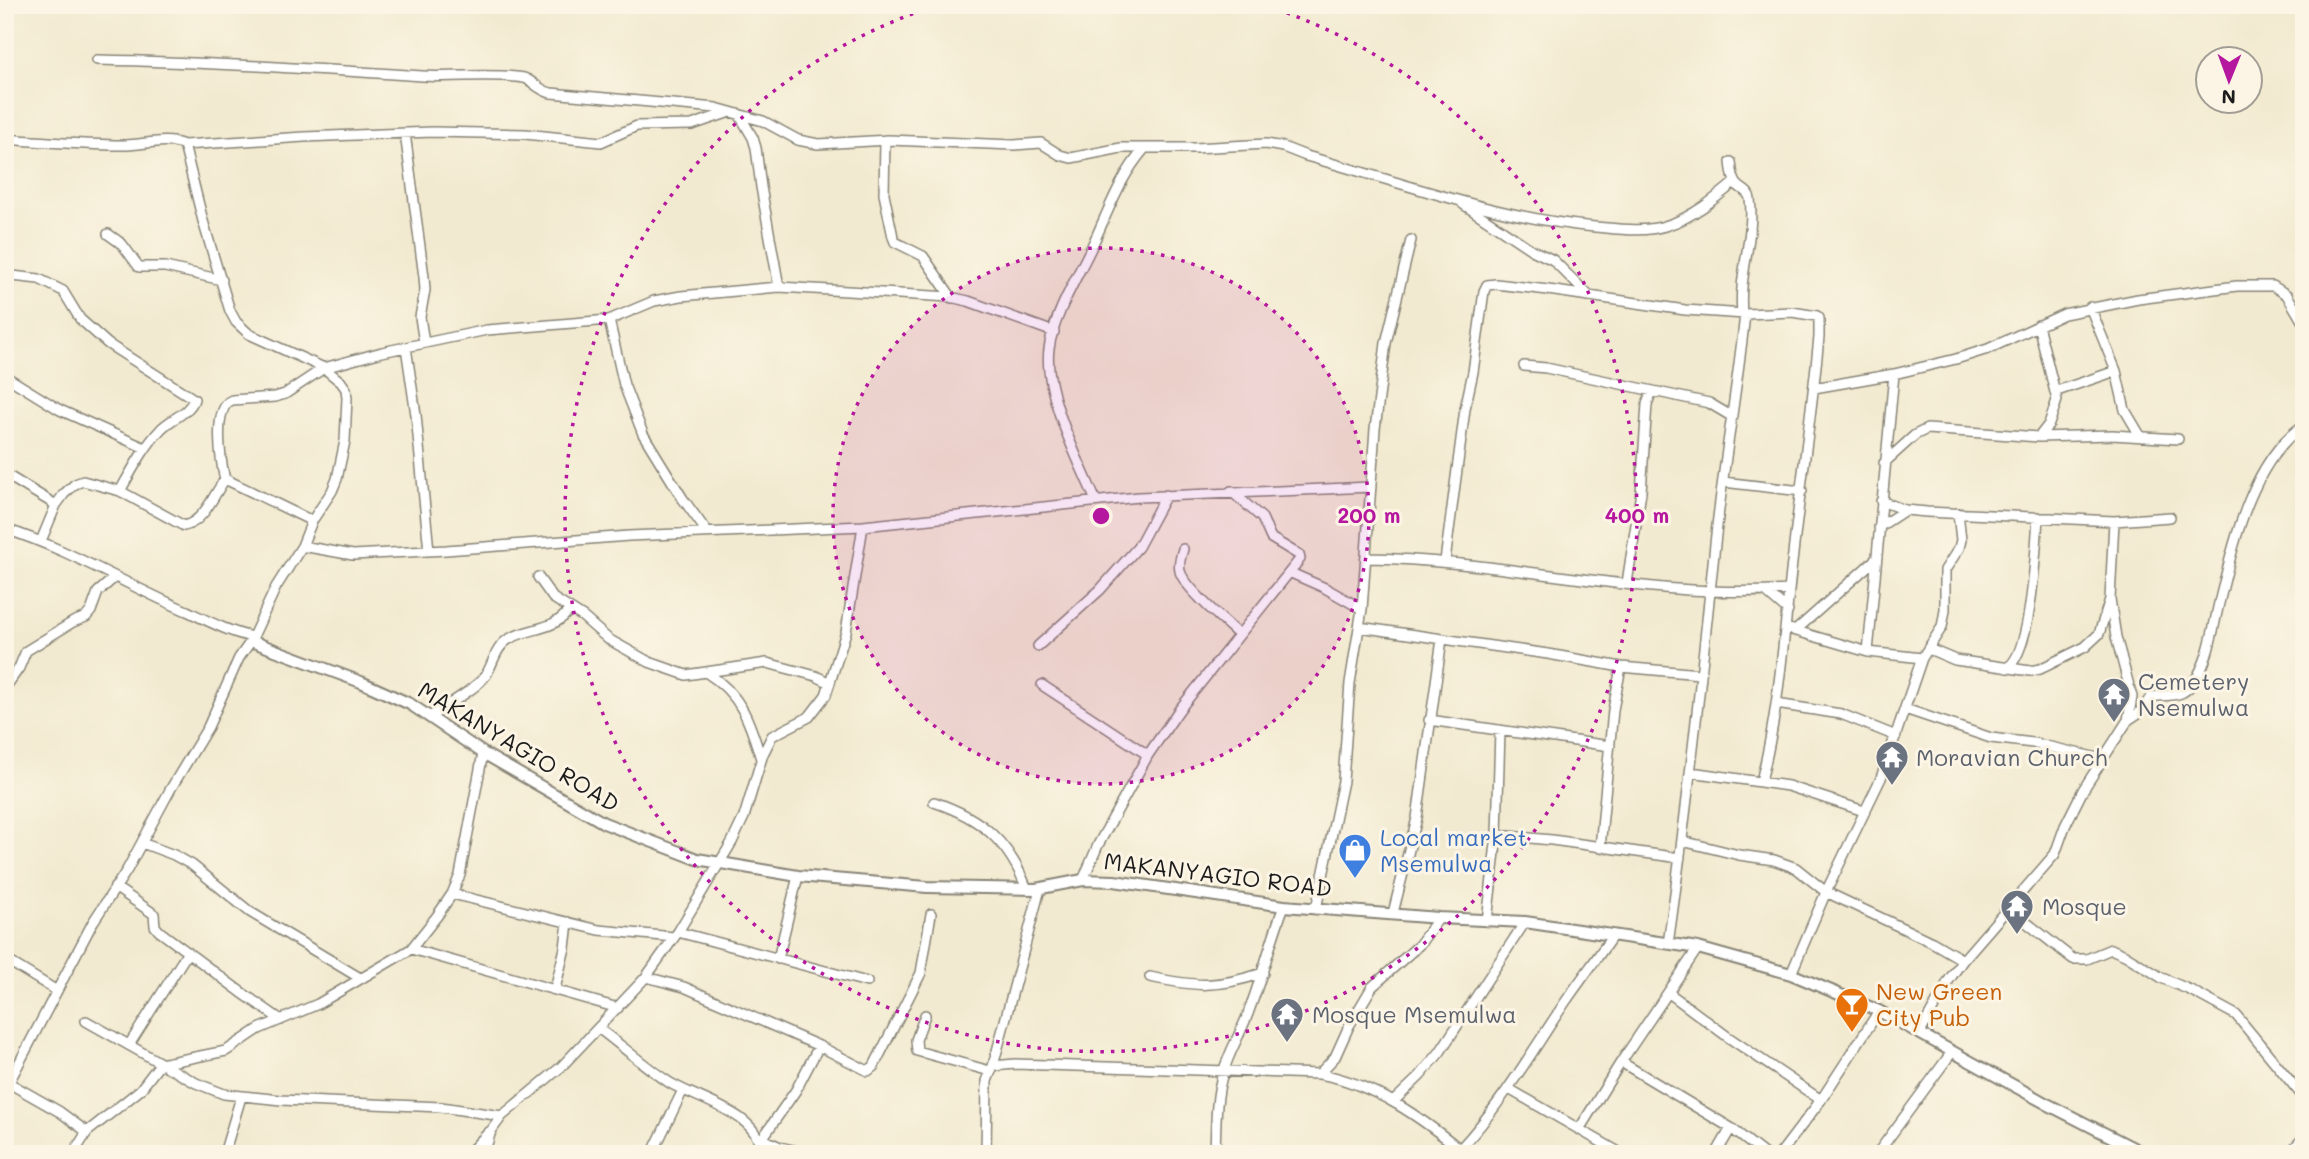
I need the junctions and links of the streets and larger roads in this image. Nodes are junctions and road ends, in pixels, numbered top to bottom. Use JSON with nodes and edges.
{"nodes":[{"id":1,"x":97,"y":60,"type":"dead end"},
{"id":2,"x":735,"y":112,"type":"junction"},
{"id":3,"x":405,"y":133,"type":"junction"},
{"id":4,"x":5,"y":139,"type":"edge"},
{"id":5,"x":885,"y":140,"type":"junction"},
{"id":6,"x":184,"y":145,"type":"junction"},
{"id":7,"x":1145,"y":148,"type":"junction"},
{"id":8,"x":1731,"y":162,"type":"dead end"},
{"id":9,"x":1735,"y":183,"type":"junction"},
{"id":10,"x":1456,"y":200,"type":"junction"},
{"id":11,"x":108,"y":234,"type":"dead end"},
{"id":12,"x":1411,"y":240,"type":"dead end"},
{"id":13,"x":5,"y":278,"type":"edge"},
{"id":14,"x":222,"y":280,"type":"junction"},
{"id":15,"x":779,"y":287,"type":"junction"},
{"id":16,"x":1588,"y":295,"type":"junction"},
{"id":17,"x":952,"y":298,"type":"junction"},
{"id":18,"x":2090,"y":307,"type":"junction"},
{"id":19,"x":1744,"y":314,"type":"junction"},
{"id":20,"x":610,"y":320,"type":"junction"},
{"id":21,"x":2304,"y":324,"type":"edge"},
{"id":22,"x":2038,"y":325,"type":"junction"},
{"id":23,"x":1054,"y":332,"type":"junction"},
{"id":24,"x":424,"y":343,"type":"junction"},
{"id":25,"x":406,"y":347,"type":"junction"},
{"id":26,"x":1524,"y":366,"type":"dead end"},
{"id":27,"x":324,"y":368,"type":"junction"},
{"id":28,"x":2116,"y":372,"type":"junction"},
{"id":29,"x":1894,"y":374,"type":"junction"},
{"id":30,"x":5,"y":376,"type":"edge"},
{"id":31,"x":1814,"y":388,"type":"junction"},
{"id":32,"x":1652,"y":391,"type":"junction"},
{"id":33,"x":2057,"y":391,"type":"junction"},
{"id":34,"x":1731,"y":416,"type":"junction"},
{"id":35,"x":2304,"y":425,"type":"edge"},
{"id":36,"x":2039,"y":437,"type":"junction"},
{"id":37,"x":2141,"y":437,"type":"junction"},
{"id":38,"x":2178,"y":439,"type":"dead end"},
{"id":39,"x":145,"y":448,"type":"junction"},
{"id":40,"x":1884,"y":463,"type":"junction"},
{"id":41,"x":5,"y":474,"type":"edge"},
{"id":42,"x":225,"y":480,"type":"junction"},
{"id":43,"x":1723,"y":482,"type":"junction"},
{"id":44,"x":1371,"y":487,"type":"junction"},
{"id":45,"x":120,"y":491,"type":"junction"},
{"id":46,"x":1231,"y":491,"type":"junction"},
{"id":47,"x":1802,"y":491,"type":"junction"},
{"id":48,"x":1166,"y":495,"type":"junction"},
{"id":49,"x":1881,"y":500,"type":"junction"},
{"id":50,"x":1096,"y":501,"type":"junction"},
{"id":51,"x":57,"y":505,"type":"junction"},
{"id":52,"x":1905,"y":510,"type":"junction"},
{"id":53,"x":1958,"y":513,"type":"junction"},
{"id":54,"x":2038,"y":517,"type":"junction"},
{"id":55,"x":2170,"y":517,"type":"dead end"},
{"id":56,"x":312,"y":521,"type":"junction"},
{"id":57,"x":2114,"y":521,"type":"junction"},
{"id":58,"x":863,"y":526,"type":"junction"},
{"id":59,"x":1879,"y":527,"type":"junction"},
{"id":60,"x":5,"y":529,"type":"edge"},
{"id":61,"x":707,"y":532,"type":"junction"},
{"id":62,"x":41,"y":541,"type":"junction"},
{"id":63,"x":302,"y":546,"type":"junction"},
{"id":64,"x":1183,"y":549,"type":"dead end"},
{"id":65,"x":429,"y":551,"type":"junction"},
{"id":66,"x":1367,"y":558,"type":"junction"},
{"id":67,"x":1877,"y":558,"type":"junction"},
{"id":68,"x":1445,"y":561,"type":"junction"},
{"id":69,"x":1291,"y":573,"type":"junction"},
{"id":70,"x":538,"y":577,"type":"dead end"},
{"id":71,"x":115,"y":578,"type":"junction"},
{"id":72,"x":1626,"y":583,"type":"junction"},
{"id":73,"x":1789,"y":590,"type":"junction"},
{"id":74,"x":1712,"y":591,"type":"junction"},
{"id":75,"x":1766,"y":592,"type":"junction"},
{"id":76,"x":2110,"y":599,"type":"junction"},
{"id":77,"x":570,"y":608,"type":"junction"},
{"id":78,"x":1362,"y":609,"type":"junction"},
{"id":79,"x":1788,"y":611,"type":"junction"},
{"id":80,"x":1359,"y":627,"type":"junction"},
{"id":81,"x":1791,"y":629,"type":"junction"},
{"id":82,"x":1239,"y":635,"type":"junction"},
{"id":83,"x":251,"y":639,"type":"junction"},
{"id":84,"x":1443,"y":639,"type":"junction"},
{"id":85,"x":1038,"y":646,"type":"dead end"},
{"id":86,"x":1929,"y":649,"type":"junction"},
{"id":87,"x":1868,"y":652,"type":"junction"},
{"id":88,"x":1902,"y":655,"type":"junction"},
{"id":89,"x":1922,"y":658,"type":"junction"},
{"id":90,"x":1621,"y":667,"type":"junction"},
{"id":91,"x":2006,"y":668,"type":"junction"},
{"id":92,"x":1917,"y":671,"type":"junction"},
{"id":93,"x":707,"y":673,"type":"junction"},
{"id":94,"x":1700,"y":674,"type":"junction"},
{"id":95,"x":830,"y":683,"type":"junction"},
{"id":96,"x":1042,"y":685,"type":"dead end"},
{"id":97,"x":5,"y":688,"type":"edge"},
{"id":98,"x":1776,"y":704,"type":"junction"},
{"id":99,"x":1905,"y":709,"type":"junction"},
{"id":100,"x":430,"y":717,"type":"junction"},
{"id":101,"x":1429,"y":720,"type":"junction"},
{"id":102,"x":2128,"y":720,"type":"junction"},
{"id":103,"x":1500,"y":730,"type":"junction"},
{"id":104,"x":1896,"y":736,"type":"junction"},
{"id":105,"x":1610,"y":746,"type":"junction"},
{"id":106,"x":483,"y":753,"type":"junction"},
{"id":107,"x":1148,"y":755,"type":"junction"},
{"id":108,"x":761,"y":759,"type":"junction"},
{"id":109,"x":2102,"y":759,"type":"junction"},
{"id":110,"x":1691,"y":772,"type":"junction"},
{"id":111,"x":1761,"y":781,"type":"junction"},
{"id":112,"x":934,"y":802,"type":"dead end"},
{"id":113,"x":1864,"y":811,"type":"junction"},
{"id":114,"x":1497,"y":835,"type":"junction"},
{"id":115,"x":1682,"y":841,"type":"junction"},
{"id":116,"x":142,"y":843,"type":"junction"},
{"id":117,"x":1600,"y":848,"type":"junction"},
{"id":118,"x":1680,"y":858,"type":"junction"},
{"id":119,"x":720,"y":863,"type":"junction"},
{"id":120,"x":798,"y":876,"type":"junction"},
{"id":121,"x":1083,"y":880,"type":"junction"},
{"id":122,"x":115,"y":887,"type":"junction"},
{"id":123,"x":1027,"y":889,"type":"junction"},
{"id":124,"x":1040,"y":889,"type":"junction"},
{"id":125,"x":1826,"y":892,"type":"junction"},
{"id":126,"x":452,"y":894,"type":"junction"},
{"id":127,"x":1284,"y":906,"type":"junction"},
{"id":128,"x":2008,"y":908,"type":"junction"},
{"id":129,"x":1316,"y":909,"type":"junction"},
{"id":130,"x":931,"y":914,"type":"dead end"},
{"id":131,"x":1393,"y":914,"type":"junction"},
{"id":132,"x":1439,"y":918,"type":"junction"},
{"id":133,"x":1487,"y":921,"type":"junction"},
{"id":134,"x":568,"y":922,"type":"junction"},
{"id":135,"x":1525,"y":922,"type":"junction"},
{"id":136,"x":676,"y":935,"type":"junction"},
{"id":137,"x":1613,"y":935,"type":"junction"},
{"id":138,"x":1668,"y":944,"type":"junction"},
{"id":139,"x":1698,"y":948,"type":"junction"},
{"id":140,"x":411,"y":949,"type":"junction"},
{"id":141,"x":188,"y":952,"type":"junction"},
{"id":142,"x":5,"y":959,"type":"edge"},
{"id":143,"x":778,"y":959,"type":"junction"},
{"id":144,"x":1963,"y":960,"type":"junction"},
{"id":145,"x":1263,"y":973,"type":"junction"},
{"id":146,"x":1791,"y":974,"type":"junction"},
{"id":147,"x":646,"y":977,"type":"junction"},
{"id":148,"x":359,"y":978,"type":"junction"},
{"id":149,"x":1150,"y":978,"type":"dead end"},
{"id":150,"x":867,"y":982,"type":"dead end"},
{"id":151,"x":555,"y":989,"type":"junction"},
{"id":152,"x":57,"y":991,"type":"junction"},
{"id":153,"x":1669,"y":993,"type":"junction"},
{"id":154,"x":618,"y":1008,"type":"junction"},
{"id":155,"x":1879,"y":1011,"type":"junction"},
{"id":156,"x":925,"y":1015,"type":"dead end"},
{"id":157,"x":281,"y":1020,"type":"junction"},
{"id":158,"x":86,"y":1021,"type":"dead end"},
{"id":159,"x":598,"y":1028,"type":"junction"},
{"id":160,"x":1920,"y":1033,"type":"junction"},
{"id":161,"x":129,"y":1045,"type":"junction"},
{"id":162,"x":819,"y":1046,"type":"junction"},
{"id":163,"x":1952,"y":1052,"type":"junction"},
{"id":164,"x":1621,"y":1062,"type":"junction"},
{"id":165,"x":160,"y":1064,"type":"junction"},
{"id":166,"x":992,"y":1069,"type":"junction"},
{"id":167,"x":1223,"y":1072,"type":"junction"},
{"id":168,"x":1319,"y":1074,"type":"junction"},
{"id":169,"x":7,"y":1086,"type":"edge"},
{"id":170,"x":1509,"y":1089,"type":"junction"},
{"id":171,"x":683,"y":1090,"type":"junction"},
{"id":172,"x":241,"y":1097,"type":"junction"},
{"id":173,"x":2304,"y":1098,"type":"edge"},
{"id":174,"x":1821,"y":1100,"type":"junction"},
{"id":175,"x":1393,"y":1102,"type":"junction"},
{"id":176,"x":502,"y":1116,"type":"junction"},
{"id":177,"x":1580,"y":1128,"type":"junction"},
{"id":178,"x":1731,"y":1128,"type":"junction"},
{"id":179,"x":491,"y":1131,"type":"junction"},
{"id":180,"x":87,"y":1132,"type":"junction"},
{"id":181,"x":2304,"y":1137,"type":"edge"},
{"id":182,"x":760,"y":1138,"type":"junction"},
{"id":183,"x":1611,"y":1151,"type":"edge"},
{"id":184,"x":1463,"y":1152,"type":"edge"},
{"id":185,"x":73,"y":1154,"type":"edge"},
{"id":186,"x":224,"y":1154,"type":"edge"},
{"id":187,"x":468,"y":1154,"type":"edge"},
{"id":188,"x":484,"y":1154,"type":"edge"},
{"id":189,"x":652,"y":1154,"type":"edge"},
{"id":190,"x":760,"y":1154,"type":"edge"},
{"id":191,"x":810,"y":1154,"type":"edge"},
{"id":192,"x":986,"y":1154,"type":"edge"},
{"id":193,"x":1215,"y":1154,"type":"edge"},
{"id":194,"x":1622,"y":1154,"type":"edge"},
{"id":195,"x":1716,"y":1154,"type":"edge"},
{"id":196,"x":1764,"y":1154,"type":"edge"},
{"id":197,"x":1780,"y":1154,"type":"edge"},
{"id":198,"x":1877,"y":1154,"type":"edge"},
{"id":199,"x":2145,"y":1154,"type":"edge"},
{"id":200,"x":2289,"y":1154,"type":"edge"}],
"edges":[{"from":1,"to":2,"type":"street"},
{"from":2,"to":3,"type":"street"},
{"from":2,"to":5,"type":"street"},
{"from":2,"to":15,"type":"street"},
{"from":3,"to":6,"type":"street"},
{"from":3,"to":24,"type":"street"},
{"from":4,"to":6,"type":"street"},
{"from":5,"to":7,"type":"street"},
{"from":5,"to":17,"type":"street"},
{"from":6,"to":14,"type":"street"},
{"from":7,"to":10,"type":"street"},
{"from":7,"to":23,"type":"street"},
{"from":8,"to":9,"type":"street"},
{"from":9,"to":10,"type":"street"},
{"from":9,"to":19,"type":"street"},
{"from":10,"to":16,"type":"street"},
{"from":11,"to":14,"type":"street"},
{"from":12,"to":44,"type":"street"},
{"from":13,"to":39,"type":"street"},
{"from":14,"to":27,"type":"street"},
{"from":15,"to":17,"type":"street"},
{"from":15,"to":20,"type":"street"},
{"from":16,"to":19,"type":"street"},
{"from":16,"to":68,"type":"street"},
{"from":17,"to":23,"type":"street"},
{"from":18,"to":21,"type":"street"},
{"from":18,"to":22,"type":"street"},
{"from":18,"to":28,"type":"street"},
{"from":19,"to":31,"type":"street"},
{"from":19,"to":34,"type":"street"},
{"from":20,"to":24,"type":"street"},
{"from":20,"to":61,"type":"street"},
{"from":22,"to":29,"type":"street"},
{"from":22,"to":33,"type":"street"},
{"from":23,"to":50,"type":"street"},
{"from":24,"to":25,"type":"street"},
{"from":25,"to":27,"type":"street"},
{"from":25,"to":65,"type":"street"},
{"from":26,"to":32,"type":"street"},
{"from":27,"to":42,"type":"street"},
{"from":27,"to":56,"type":"street"},
{"from":28,"to":33,"type":"street"},
{"from":28,"to":37,"type":"street"},
{"from":29,"to":31,"type":"street"},
{"from":29,"to":40,"type":"street"},
{"from":30,"to":39,"type":"street"},
{"from":31,"to":47,"type":"street"},
{"from":32,"to":34,"type":"street"},
{"from":32,"to":72,"type":"street"},
{"from":33,"to":36,"type":"street"},
{"from":34,"to":43,"type":"street"},
{"from":35,"to":102,"type":"street"},
{"from":36,"to":37,"type":"street"},
{"from":36,"to":40,"type":"street"},
{"from":37,"to":38,"type":"street"},
{"from":39,"to":45,"type":"street"},
{"from":40,"to":49,"type":"street"},
{"from":41,"to":51,"type":"street"},
{"from":42,"to":45,"type":"street"},
{"from":42,"to":56,"type":"street"},
{"from":43,"to":47,"type":"street"},
{"from":43,"to":74,"type":"street"},
{"from":44,"to":46,"type":"street"},
{"from":44,"to":66,"type":"street"},
{"from":45,"to":51,"type":"street"},
{"from":46,"to":48,"type":"street"},
{"from":46,"to":69,"type":"street"},
{"from":47,"to":73,"type":"street"},
{"from":48,"to":50,"type":"street"},
{"from":48,"to":85,"type":"street"},
{"from":49,"to":52,"type":"street"},
{"from":49,"to":59,"type":"street"},
{"from":50,"to":58,"type":"street"},
{"from":51,"to":62,"type":"street"},
{"from":52,"to":53,"type":"street"},
{"from":52,"to":59,"type":"street"},
{"from":53,"to":54,"type":"street"},
{"from":53,"to":86,"type":"street"},
{"from":54,"to":57,"type":"street"},
{"from":54,"to":91,"type":"street"},
{"from":55,"to":57,"type":"street"},
{"from":56,"to":63,"type":"street"},
{"from":57,"to":76,"type":"street"},
{"from":58,"to":61,"type":"street"},
{"from":58,"to":95,"type":"street"},
{"from":59,"to":67,"type":"street"},
{"from":60,"to":62,"type":"street"},
{"from":61,"to":65,"type":"street"},
{"from":62,"to":71,"type":"street"},
{"from":63,"to":65,"type":"street"},
{"from":63,"to":83,"type":"street"},
{"from":64,"to":82,"type":"street"},
{"from":66,"to":68,"type":"street"},
{"from":66,"to":78,"type":"street"},
{"from":67,"to":81,"type":"street"},
{"from":67,"to":87,"type":"street"},
{"from":68,"to":72,"type":"street"},
{"from":69,"to":78,"type":"street"},
{"from":69,"to":82,"type":"street"},
{"from":70,"to":77,"type":"street"},
{"from":71,"to":83,"type":"street"},
{"from":71,"to":97,"type":"street"},
{"from":72,"to":74,"type":"street"},
{"from":73,"to":75,"type":"street"},
{"from":73,"to":79,"type":"street"},
{"from":74,"to":75,"type":"street"},
{"from":74,"to":94,"type":"street"},
{"from":75,"to":79,"type":"street"},
{"from":76,"to":91,"type":"street"},
{"from":76,"to":102,"type":"street"},
{"from":77,"to":93,"type":"street"},
{"from":77,"to":100,"type":"street"},
{"from":78,"to":80,"type":"street"},
{"from":79,"to":81,"type":"street"},
{"from":80,"to":84,"type":"street"},
{"from":80,"to":129,"type":"street"},
{"from":81,"to":87,"type":"street"},
{"from":81,"to":98,"type":"street"},
{"from":82,"to":107,"type":"street"},
{"from":83,"to":100,"type":"street","name":"MAKANYAGIO ROAD"},
{"from":83,"to":116,"type":"street"},
{"from":84,"to":90,"type":"street"},
{"from":84,"to":101,"type":"street"},
{"from":86,"to":89,"type":"street"},
{"from":86,"to":91,"type":"street"},
{"from":87,"to":88,"type":"street"},
{"from":88,"to":89,"type":"street"},
{"from":88,"to":92,"type":"street"},
{"from":89,"to":92,"type":"street"},
{"from":90,"to":94,"type":"street"},
{"from":90,"to":105,"type":"street"},
{"from":92,"to":99,"type":"street"},
{"from":93,"to":95,"type":"street"},
{"from":93,"to":108,"type":"street"},
{"from":94,"to":110,"type":"street"},
{"from":95,"to":108,"type":"street"},
{"from":96,"to":107,"type":"street"},
{"from":98,"to":104,"type":"street"},
{"from":98,"to":111,"type":"street"},
{"from":99,"to":104,"type":"street"},
{"from":99,"to":109,"type":"street"},
{"from":100,"to":106,"type":"street","name":"MAKANYAGIO ROAD"},
{"from":101,"to":103,"type":"street"},
{"from":101,"to":131,"type":"street"},
{"from":102,"to":109,"type":"street"},
{"from":103,"to":105,"type":"street"},
{"from":103,"to":114,"type":"street"},
{"from":104,"to":113,"type":"street"},
{"from":105,"to":117,"type":"street"},
{"from":106,"to":119,"type":"street","name":"MAKANYAGIO ROAD"},
{"from":106,"to":126,"type":"street"},
{"from":107,"to":121,"type":"street"},
{"from":108,"to":119,"type":"street"},
{"from":109,"to":128,"type":"street"},
{"from":110,"to":111,"type":"street"},
{"from":110,"to":115,"type":"street"},
{"from":111,"to":113,"type":"street"},
{"from":112,"to":123,"type":"street"},
{"from":113,"to":125,"type":"street"},
{"from":114,"to":117,"type":"street"},
{"from":114,"to":133,"type":"street"},
{"from":115,"to":118,"type":"street"},
{"from":115,"to":125,"type":"street"},
{"from":116,"to":122,"type":"street"},
{"from":116,"to":148,"type":"street"},
{"from":117,"to":118,"type":"street"},
{"from":118,"to":138,"type":"street"},
{"from":119,"to":120,"type":"street","name":"MAKANYAGIO ROAD"},
{"from":119,"to":136,"type":"street"},
{"from":120,"to":123,"type":"street","name":"MAKANYAGIO ROAD"},
{"from":120,"to":143,"type":"street"},
{"from":121,"to":124,"type":"street","name":"MAKANYAGIO ROAD"},
{"from":121,"to":127,"type":"street","name":"MAKANYAGIO ROAD"},
{"from":122,"to":141,"type":"street"},
{"from":122,"to":152,"type":"street"},
{"from":123,"to":124,"type":"street","name":"MAKANYAGIO ROAD"},
{"from":124,"to":166,"type":"street"},
{"from":125,"to":144,"type":"street"},
{"from":125,"to":146,"type":"street"},
{"from":126,"to":134,"type":"street"},
{"from":126,"to":140,"type":"street"},
{"from":127,"to":129,"type":"street","name":"MAKANYAGIO ROAD"},
{"from":127,"to":145,"type":"street"},
{"from":128,"to":144,"type":"street"},
{"from":128,"to":173,"type":"street"},
{"from":129,"to":131,"type":"street","name":"MAKANYAGIO ROAD"},
{"from":130,"to":162,"type":"street"},
{"from":131,"to":132,"type":"street","name":"MAKANYAGIO ROAD"},
{"from":132,"to":133,"type":"street","name":"MAKANYAGIO ROAD"},
{"from":132,"to":168,"type":"street"},
{"from":133,"to":135,"type":"street","name":"MAKANYAGIO ROAD"},
{"from":134,"to":136,"type":"street"},
{"from":134,"to":151,"type":"street"},
{"from":135,"to":137,"type":"street","name":"MAKANYAGIO ROAD"},
{"from":135,"to":175,"type":"street"},
{"from":136,"to":143,"type":"street"},
{"from":136,"to":147,"type":"street"},
{"from":137,"to":138,"type":"street","name":"MAKANYAGIO ROAD"},
{"from":137,"to":170,"type":"street"},
{"from":138,"to":139,"type":"street","name":"MAKANYAGIO ROAD"},
{"from":139,"to":146,"type":"street","name":"MAKANYAGIO ROAD"},
{"from":139,"to":153,"type":"street"},
{"from":140,"to":148,"type":"street"},
{"from":140,"to":151,"type":"street"},
{"from":141,"to":157,"type":"street"},
{"from":141,"to":161,"type":"street"},
{"from":142,"to":152,"type":"street"},
{"from":143,"to":150,"type":"street"},
{"from":144,"to":160,"type":"street"},
{"from":145,"to":149,"type":"street"},
{"from":145,"to":167,"type":"street"},
{"from":146,"to":155,"type":"street","name":"MAKANYAGIO ROAD"},
{"from":147,"to":154,"type":"street"},
{"from":147,"to":162,"type":"street"},
{"from":148,"to":157,"type":"street"},
{"from":151,"to":154,"type":"street"},
{"from":152,"to":169,"type":"street"},
{"from":153,"to":164,"type":"street"},
{"from":153,"to":174,"type":"street"},
{"from":154,"to":159,"type":"street"},
{"from":155,"to":160,"type":"street","name":"MAKANYAGIO ROAD"},
{"from":155,"to":174,"type":"street"},
{"from":156,"to":166,"type":"street"},
{"from":157,"to":165,"type":"street"},
{"from":158,"to":161,"type":"street"},
{"from":159,"to":171,"type":"street"},
{"from":159,"to":176,"type":"street"},
{"from":160,"to":163,"type":"street","name":"MAKANYAGIO ROAD"},
{"from":161,"to":165,"type":"street"},
{"from":162,"to":182,"type":"street"},
{"from":163,"to":198,"type":"street"},
{"from":163,"to":199,"type":"street","name":"MAKANYAGIO ROAD"},
{"from":164,"to":177,"type":"street"},
{"from":164,"to":178,"type":"street"},
{"from":165,"to":172,"type":"street"},
{"from":165,"to":180,"type":"street"},
{"from":166,"to":167,"type":"street"},
{"from":166,"to":192,"type":"street"},
{"from":167,"to":168,"type":"street"},
{"from":167,"to":193,"type":"street"},
{"from":168,"to":175,"type":"street"},
{"from":169,"to":180,"type":"street"},
{"from":170,"to":177,"type":"street"},
{"from":170,"to":184,"type":"street"},
{"from":171,"to":182,"type":"street"},
{"from":171,"to":189,"type":"street"},
{"from":172,"to":176,"type":"street"},
{"from":172,"to":186,"type":"street"},
{"from":174,"to":197,"type":"street"},
{"from":175,"to":184,"type":"street"},
{"from":176,"to":179,"type":"street"},
{"from":177,"to":183,"type":"street"},
{"from":178,"to":195,"type":"street"},
{"from":178,"to":196,"type":"street"},
{"from":179,"to":187,"type":"street"},
{"from":179,"to":188,"type":"street"},
{"from":180,"to":185,"type":"street"},
{"from":181,"to":200,"type":"street"},
{"from":182,"to":190,"type":"street"},
{"from":182,"to":191,"type":"street"},
{"from":183,"to":194,"type":"street"}]}
